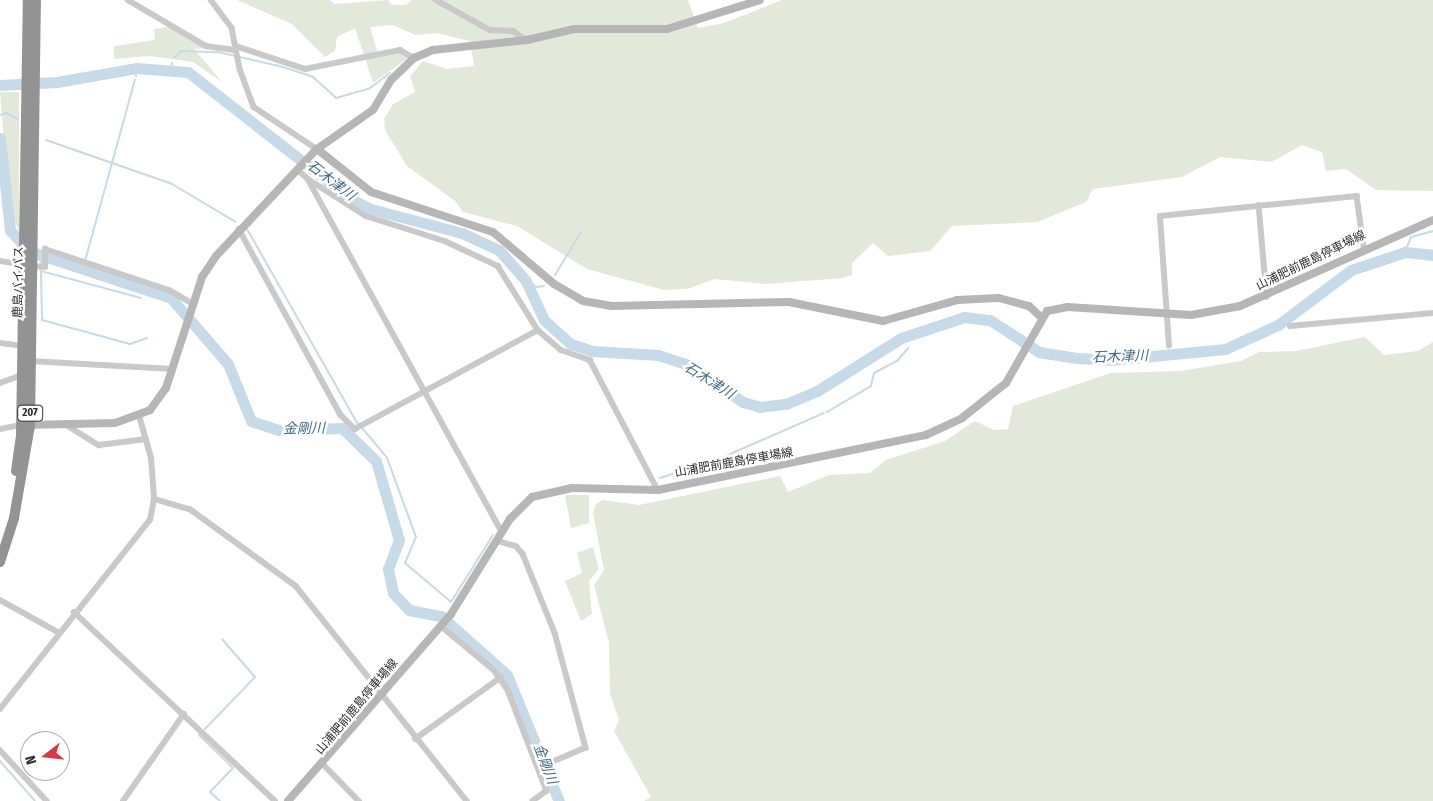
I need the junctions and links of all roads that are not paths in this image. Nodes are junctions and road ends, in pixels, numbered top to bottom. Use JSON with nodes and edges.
{"nodes":[{"id":1,"x":28,"y":0,"type":"edge"},
{"id":2,"x":36,"y":0,"type":"edge"},
{"id":3,"x":128,"y":0,"type":"edge"},
{"id":4,"x":211,"y":0,"type":"edge"},
{"id":5,"x":436,"y":0,"type":"edge"},
{"id":6,"x":760,"y":0,"type":"edge"},
{"id":7,"x":527,"y":40,"type":"junction"},
{"id":8,"x":236,"y":52,"type":"junction"},
{"id":9,"x":414,"y":58,"type":"junction"},
{"id":10,"x":31,"y":73,"type":"junction"},
{"id":11,"x":31,"y":97,"type":"junction"},
{"id":12,"x":317,"y":149,"type":"junction"},
{"id":13,"x":297,"y":168,"type":"junction"},
{"id":14,"x":308,"y":179,"type":"junction"},
{"id":15,"x":1259,"y":205,"type":"junction"},
{"id":16,"x":1433,"y":220,"type":"edge"},
{"id":17,"x":239,"y":229,"type":"junction"},
{"id":18,"x":1364,"y":247,"type":"junction"},
{"id":19,"x":0,"y":261,"type":"edge"},
{"id":20,"x":28,"y":261,"type":"junction"},
{"id":21,"x":1267,"y":297,"type":"junction"},
{"id":22,"x":193,"y":307,"type":"junction"},
{"id":23,"x":1433,"y":313,"type":"edge"},
{"id":24,"x":1166,"y":315,"type":"junction"},
{"id":25,"x":1041,"y":317,"type":"junction"},
{"id":26,"x":1290,"y":326,"type":"dead end"},
{"id":27,"x":538,"y":330,"type":"junction"},
{"id":28,"x":0,"y":342,"type":"edge"},
{"id":29,"x":22,"y":346,"type":"junction"},
{"id":30,"x":1169,"y":346,"type":"dead end"},
{"id":31,"x":30,"y":361,"type":"junction"},
{"id":32,"x":173,"y":369,"type":"junction"},
{"id":33,"x":22,"y":375,"type":"junction"},
{"id":34,"x":0,"y":383,"type":"edge"},
{"id":35,"x":422,"y":393,"type":"junction"},
{"id":36,"x":139,"y":416,"type":"junction"},
{"id":37,"x":65,"y":424,"type":"junction"},
{"id":38,"x":25,"y":425,"type":"junction"},
{"id":39,"x":0,"y":429,"type":"edge"},
{"id":40,"x":146,"y":439,"type":"junction"},
{"id":41,"x":658,"y":490,"type":"junction"},
{"id":42,"x":154,"y":499,"type":"junction"},
{"id":43,"x":502,"y":532,"type":"junction"},
{"id":44,"x":498,"y":540,"type":"junction"},
{"id":45,"x":0,"y":542,"type":"edge"},
{"id":46,"x":0,"y":562,"type":"edge"},
{"id":47,"x":0,"y":600,"type":"edge"},
{"id":48,"x":74,"y":612,"type":"junction"},
{"id":49,"x":441,"y":626,"type":"junction"},
{"id":50,"x":58,"y":632,"type":"junction"},
{"id":51,"x":500,"y":678,"type":"junction"},
{"id":52,"x":380,"y":695,"type":"junction"},
{"id":53,"x":0,"y":709,"type":"edge"},
{"id":54,"x":184,"y":714,"type":"junction"},
{"id":55,"x":415,"y":739,"type":"junction"},
{"id":56,"x":0,"y":750,"type":"edge"},
{"id":57,"x":323,"y":764,"type":"junction"},
{"id":58,"x":539,"y":768,"type":"junction"},
{"id":59,"x":47,"y":801,"type":"edge"},
{"id":60,"x":123,"y":801,"type":"edge"},
{"id":61,"x":275,"y":801,"type":"edge"},
{"id":62,"x":288,"y":801,"type":"edge"},
{"id":63,"x":359,"y":801,"type":"edge"},
{"id":64,"x":467,"y":801,"type":"edge"},
{"id":65,"x":533,"y":801,"type":"edge"}],
"edges":[{"from":1,"to":10,"type":"highway","name":"鹿島バイパス","number":"207"},
{"from":2,"to":10,"type":"highway","name":"鹿島バイパス","number":"207"},
{"from":3,"to":8,"type":"street"},
{"from":4,"to":8,"type":"street"},
{"from":5,"to":7,"type":"street"},
{"from":6,"to":7,"type":"street"},
{"from":7,"to":9,"type":"street"},
{"from":8,"to":9,"type":"street"},
{"from":8,"to":12,"type":"street"},
{"from":9,"to":12,"type":"street"},
{"from":10,"to":11,"type":"highway","name":"鹿島バイパス","number":"207"},
{"from":11,"to":20,"type":"highway","name":"鹿島バイパス","number":"207"},
{"from":11,"to":20,"type":"highway","name":"鹿島バイパス","number":"207"},
{"from":12,"to":13,"type":"street"},
{"from":12,"to":25,"type":"street"},
{"from":13,"to":14,"type":"street"},
{"from":13,"to":17,"type":"street"},
{"from":14,"to":27,"type":"street"},
{"from":14,"to":35,"type":"street"},
{"from":15,"to":18,"type":"street"},
{"from":15,"to":21,"type":"street"},
{"from":15,"to":24,"type":"street"},
{"from":16,"to":18,"type":"street","name":"山浦肥前鹿島停車場線"},
{"from":17,"to":22,"type":"street"},
{"from":17,"to":35,"type":"street"},
{"from":18,"to":21,"type":"street","name":"山浦肥前鹿島停車場線"},
{"from":19,"to":20,"type":"street"},
{"from":20,"to":22,"type":"street"},
{"from":20,"to":29,"type":"highway","name":"鹿島バイパス","number":"207"},
{"from":20,"to":31,"type":"highway","name":"鹿島バイパス","number":"207"},
{"from":21,"to":24,"type":"street","name":"山浦肥前鹿島停車場線"},
{"from":22,"to":32,"type":"street"},
{"from":23,"to":26,"type":"street"},
{"from":24,"to":25,"type":"street","name":"山浦肥前鹿島停車場線"},
{"from":24,"to":30,"type":"street"},
{"from":25,"to":41,"type":"street","name":"山浦肥前鹿島停車場線"},
{"from":27,"to":35,"type":"street"},
{"from":27,"to":41,"type":"street"},
{"from":28,"to":29,"type":"street"},
{"from":29,"to":33,"type":"highway","name":"鹿島バイパス","number":"207"},
{"from":31,"to":32,"type":"street"},
{"from":31,"to":38,"type":"highway","name":"鹿島バイパス","number":"207"},
{"from":32,"to":36,"type":"street"},
{"from":33,"to":34,"type":"street"},
{"from":33,"to":38,"type":"highway","name":"鹿島バイパス","number":"207"},
{"from":35,"to":43,"type":"street"},
{"from":36,"to":37,"type":"street"},
{"from":36,"to":40,"type":"street"},
{"from":37,"to":38,"type":"street"},
{"from":37,"to":40,"type":"street"},
{"from":38,"to":39,"type":"street"},
{"from":38,"to":45,"type":"highway","name":"鹿島バイパス","number":"207"},
{"from":38,"to":46,"type":"highway","name":"鹿島バイパス","number":"207"},
{"from":40,"to":42,"type":"street"},
{"from":41,"to":43,"type":"street","name":"山浦肥前鹿島停車場線"},
{"from":42,"to":48,"type":"street"},
{"from":42,"to":52,"type":"street"},
{"from":43,"to":44,"type":"street","name":"山浦肥前鹿島停車場線"},
{"from":44,"to":49,"type":"street","name":"山浦肥前鹿島停車場線"},
{"from":44,"to":58,"type":"street"},
{"from":47,"to":50,"type":"street"},
{"from":48,"to":50,"type":"street"},
{"from":48,"to":54,"type":"street"},
{"from":49,"to":51,"type":"street"},
{"from":49,"to":52,"type":"street","name":"山浦肥前鹿島停車場線"},
{"from":50,"to":53,"type":"street"},
{"from":51,"to":55,"type":"street"},
{"from":51,"to":58,"type":"street"},
{"from":52,"to":55,"type":"street"},
{"from":52,"to":57,"type":"street","name":"山浦肥前鹿島停車場線"},
{"from":54,"to":60,"type":"street"},
{"from":54,"to":61,"type":"street"},
{"from":55,"to":64,"type":"street"},
{"from":56,"to":59,"type":"street"},
{"from":57,"to":62,"type":"street","name":"山浦肥前鹿島停車場線"},
{"from":57,"to":63,"type":"street"},
{"from":58,"to":65,"type":"street"}]}
